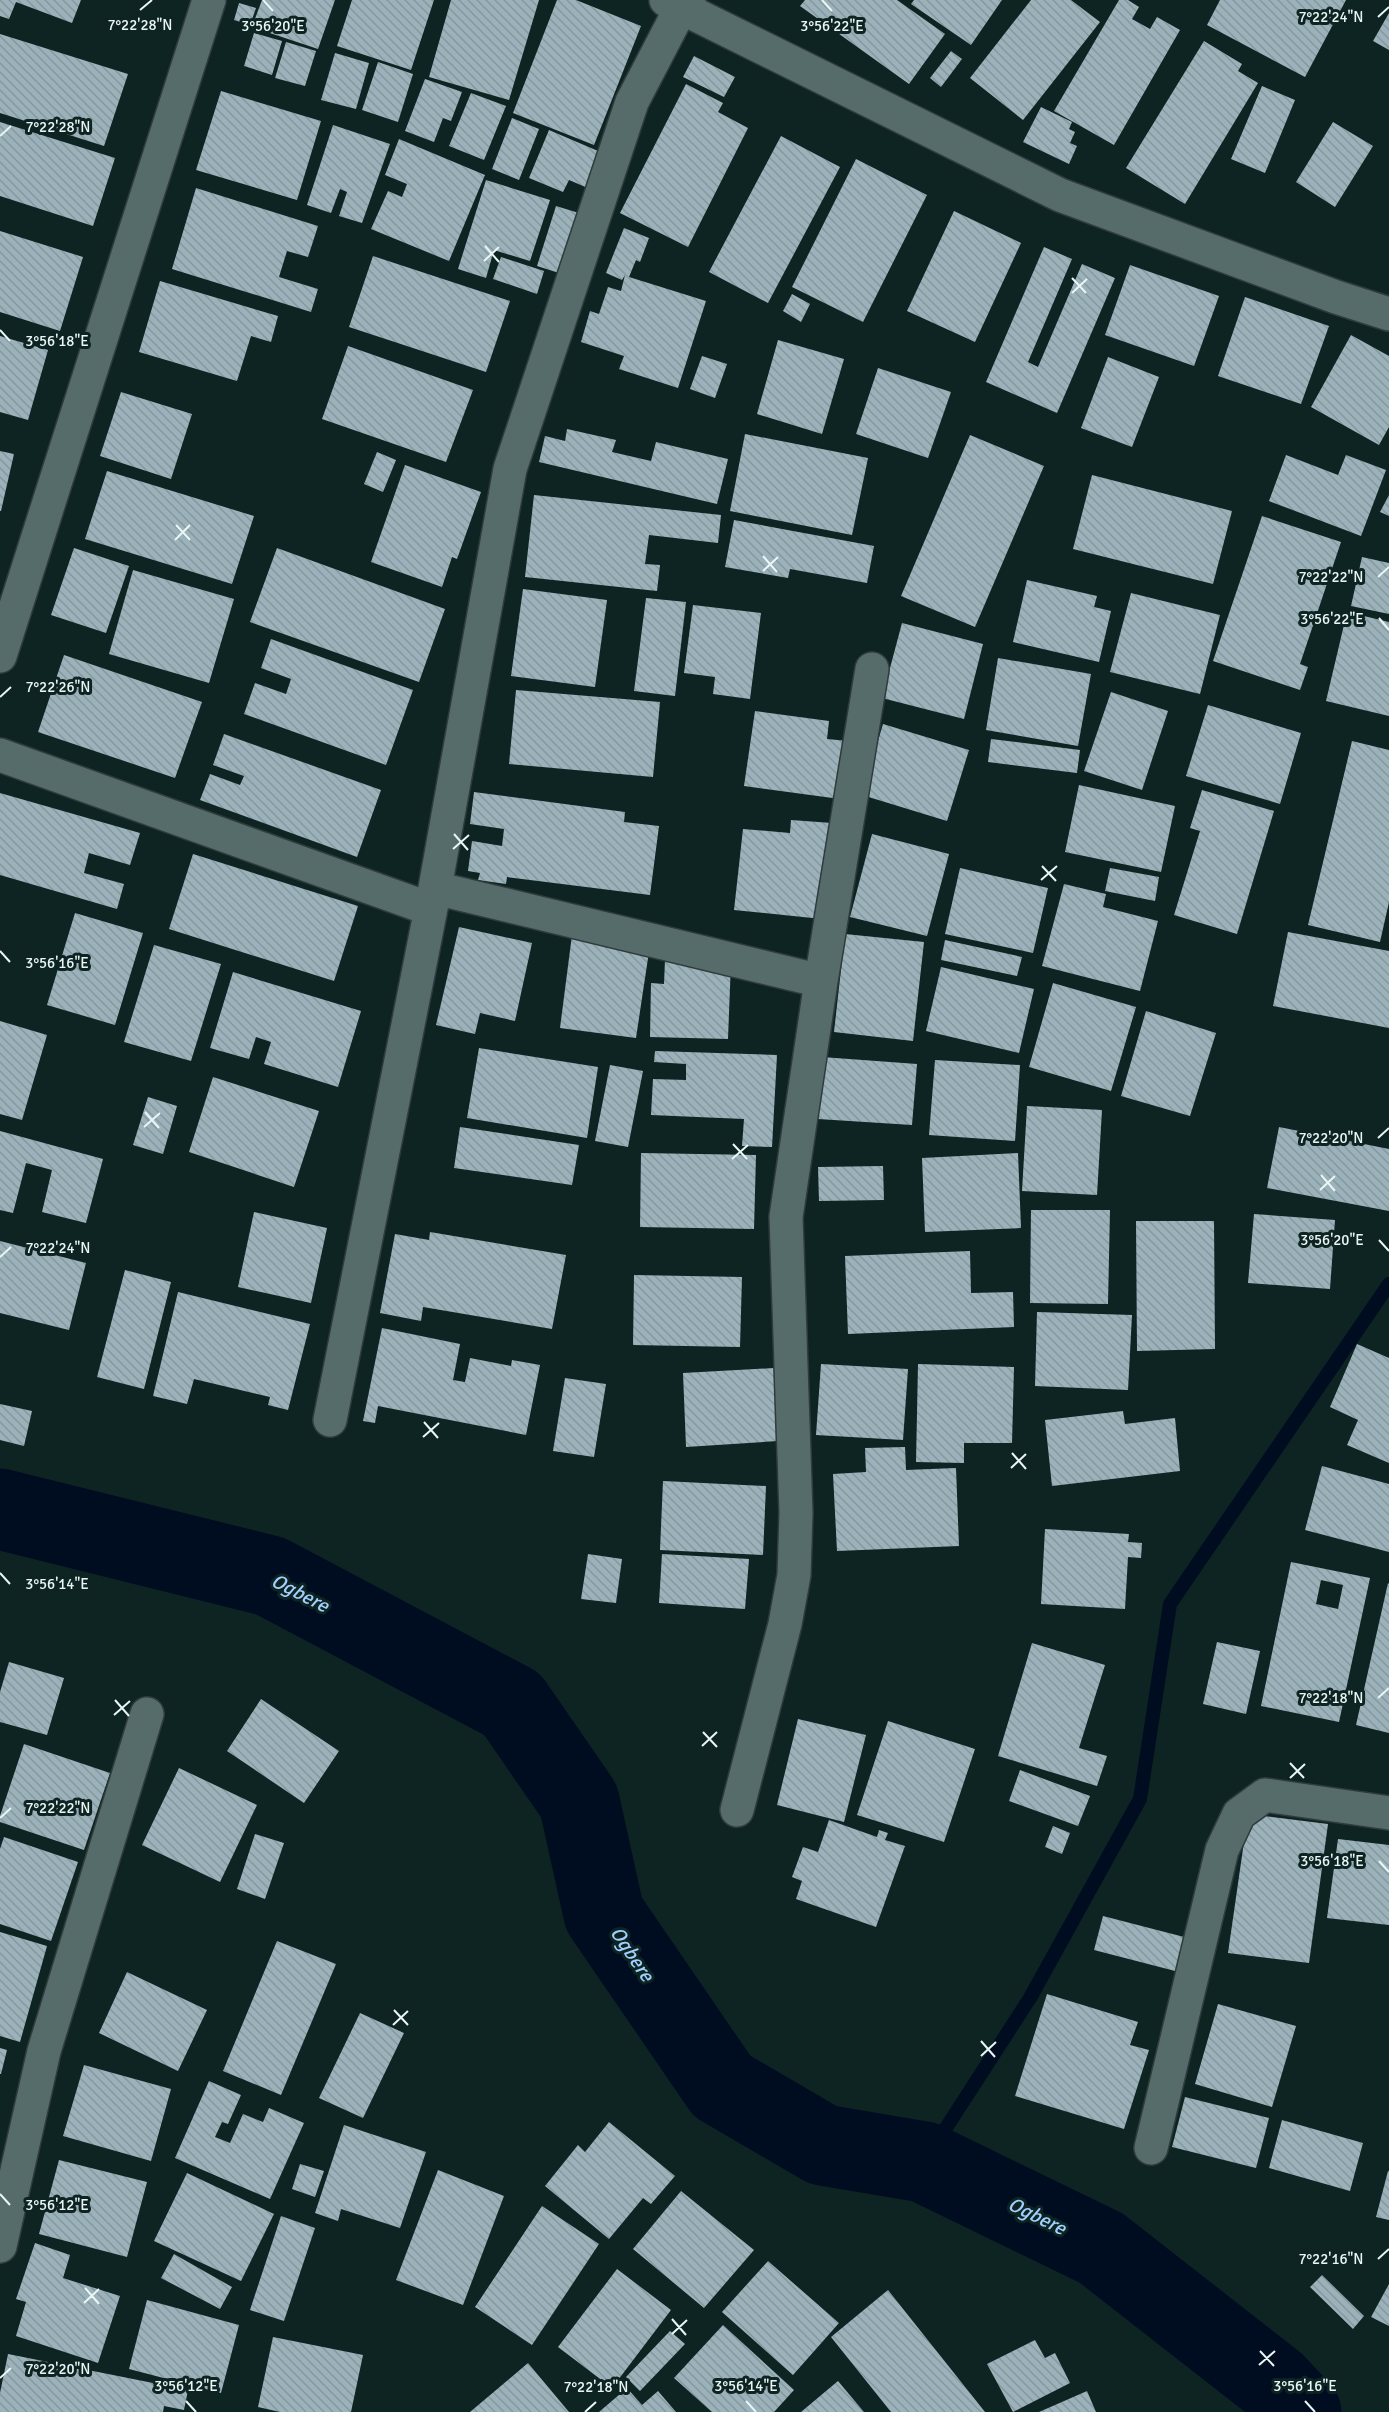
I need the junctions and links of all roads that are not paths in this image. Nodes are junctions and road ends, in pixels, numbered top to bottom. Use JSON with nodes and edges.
{"nodes":[{"id":1,"x":209,"y":0,"type":"edge"},
{"id":2,"x":679,"y":2,"type":"edge"},
{"id":3,"x":1389,"y":314,"type":"edge"},
{"id":4,"x":0,"y":656,"type":"edge"},
{"id":5,"x":872,"y":669,"type":"dead end"},
{"id":6,"x":0,"y":755,"type":"edge"},
{"id":7,"x":432,"y":898,"type":"junction"},
{"id":8,"x":821,"y":981,"type":"junction"},
{"id":9,"x":330,"y":1420,"type":"dead end"},
{"id":10,"x":147,"y":1714,"type":"dead end"},
{"id":11,"x":737,"y":1810,"type":"dead end"},
{"id":12,"x":1389,"y":1813,"type":"edge"},
{"id":13,"x":1151,"y":2148,"type":"dead end"},
{"id":14,"x":0,"y":2246,"type":"edge"}],
"edges":[{"from":1,"to":4,"type":"street"},
{"from":2,"to":3,"type":"street"},
{"from":2,"to":7,"type":"street"},
{"from":5,"to":8,"type":"street"},
{"from":6,"to":7,"type":"street"},
{"from":7,"to":8,"type":"street"},
{"from":7,"to":9,"type":"street"},
{"from":8,"to":11,"type":"street"},
{"from":10,"to":14,"type":"street"},
{"from":12,"to":13,"type":"street"}]}
